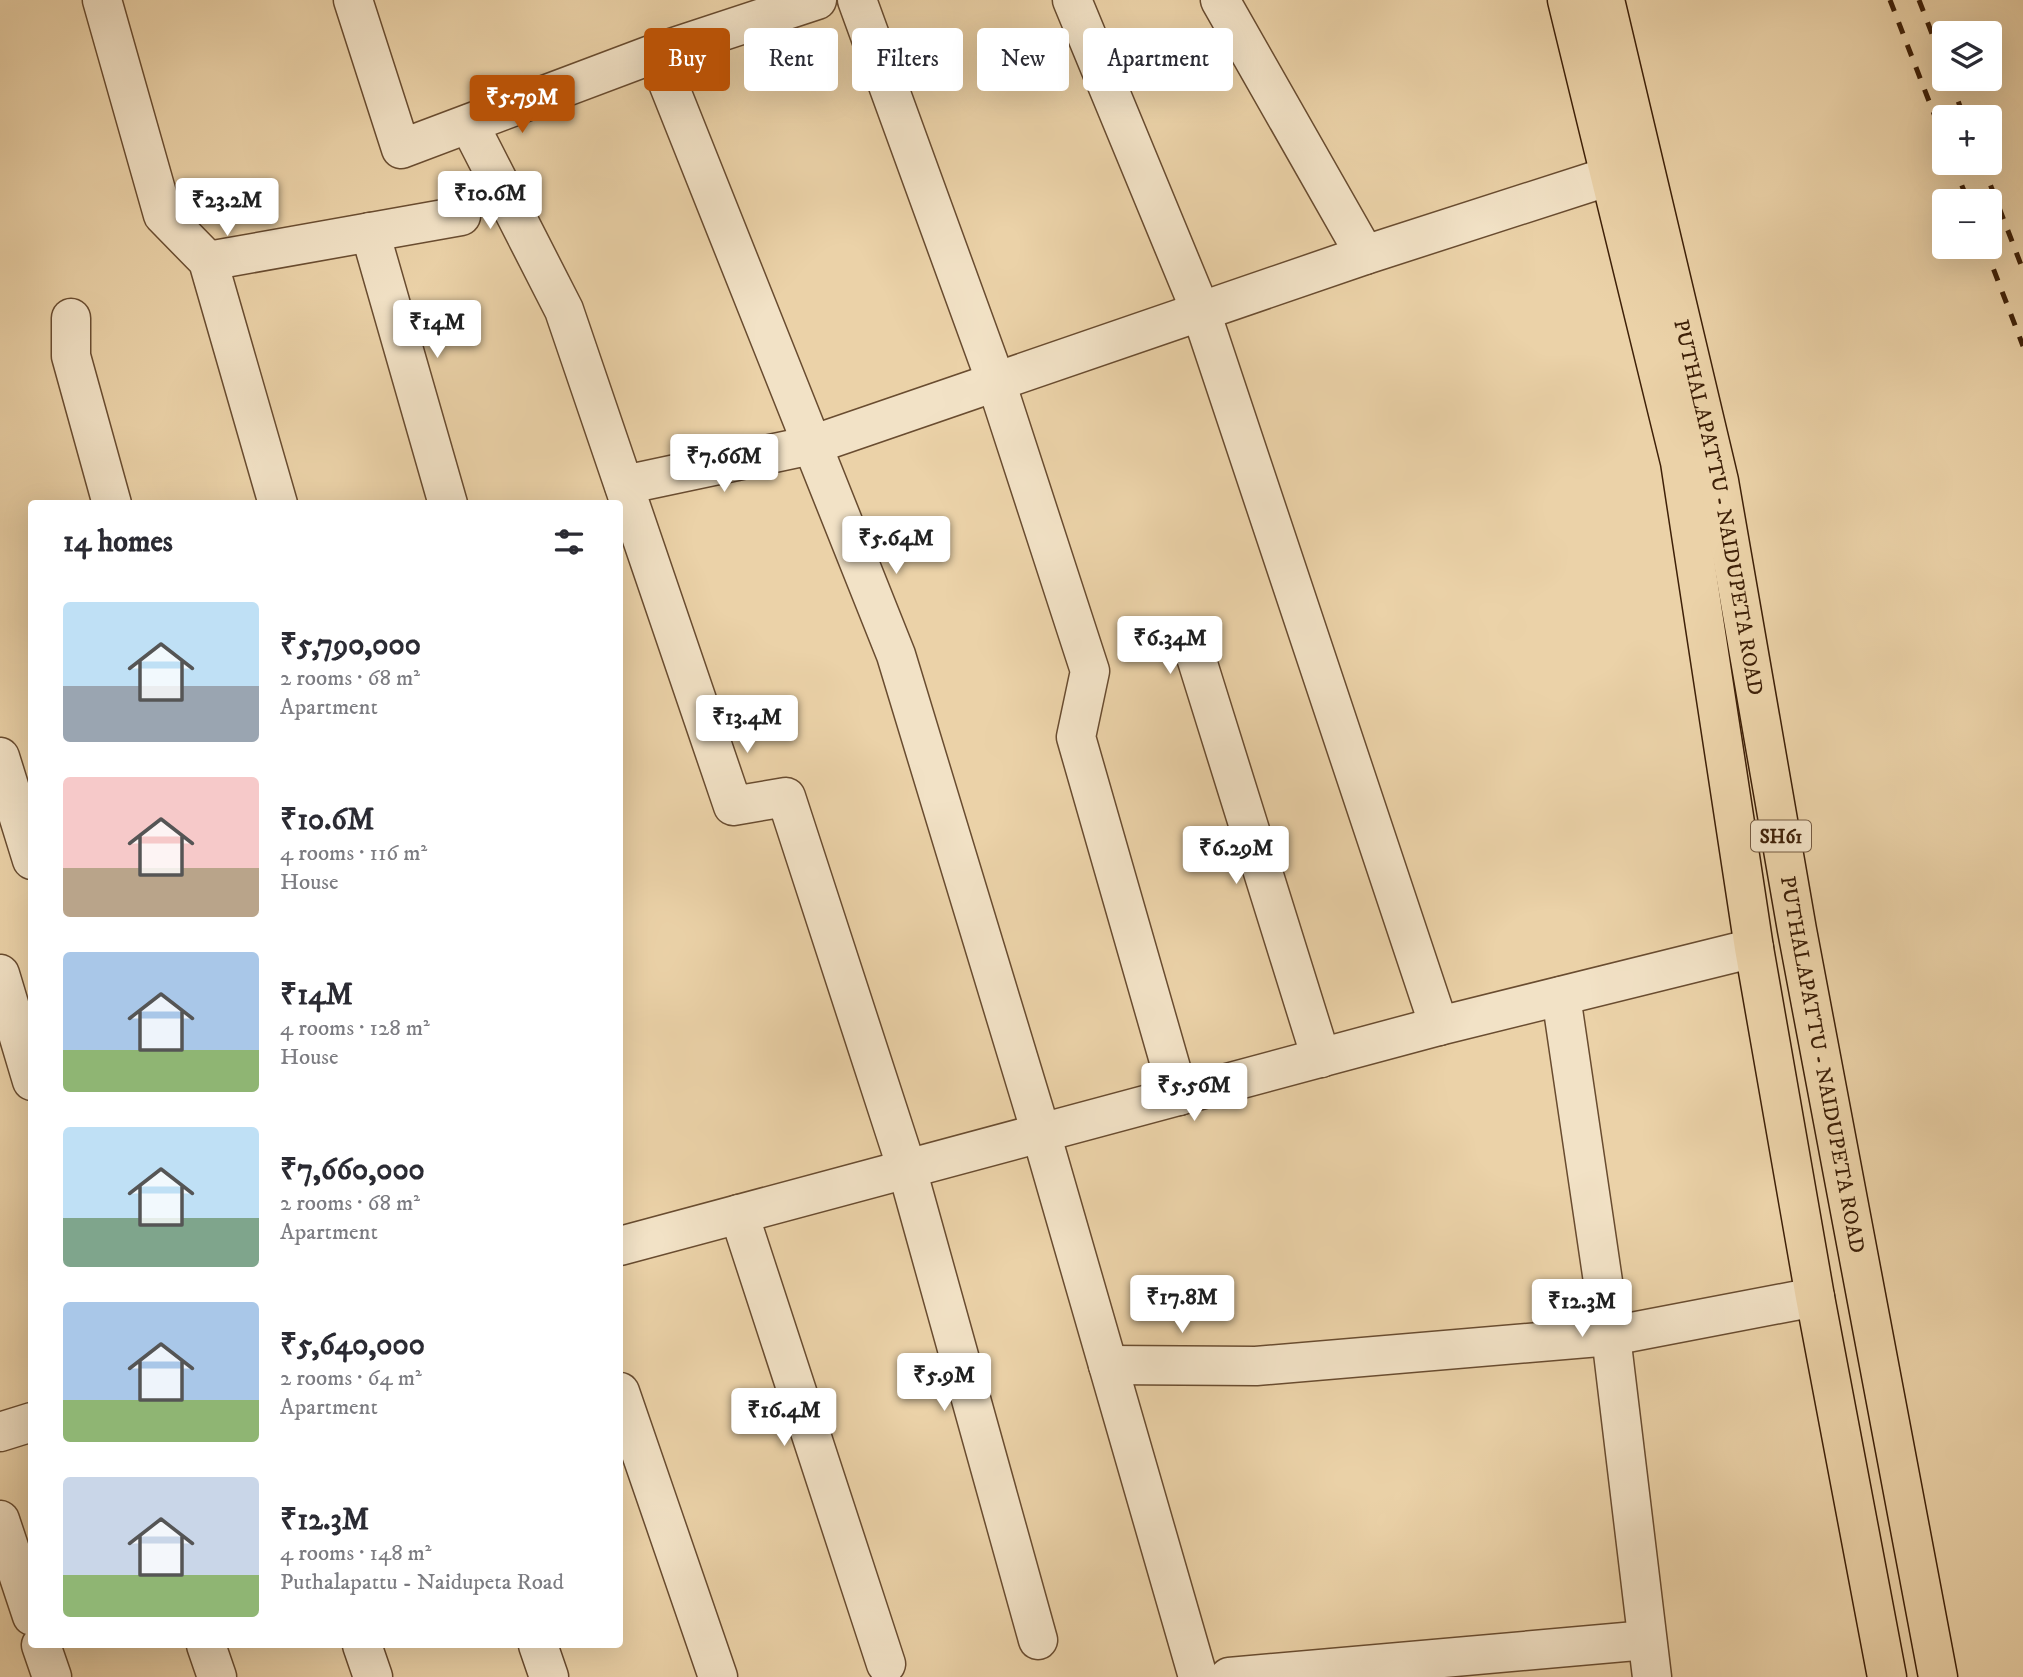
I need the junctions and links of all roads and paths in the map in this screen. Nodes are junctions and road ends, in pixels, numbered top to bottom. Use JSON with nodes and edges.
{"nodes":[{"id":1,"x":102,"y":0,"type":"edge"},
{"id":2,"x":353,"y":0,"type":"edge"},
{"id":3,"x":817,"y":0,"type":"edge"},
{"id":4,"x":857,"y":0,"type":"edge"},
{"id":5,"x":1072,"y":0,"type":"edge"},
{"id":6,"x":1220,"y":0,"type":"edge"},
{"id":7,"x":1567,"y":0,"type":"edge"},
{"id":8,"x":1605,"y":0,"type":"edge"},
{"id":9,"x":730,"y":29,"type":"edge"},
{"id":10,"x":644,"y":58,"type":"edge"},
{"id":11,"x":671,"y":91,"type":"edge"},
{"id":12,"x":469,"y":124,"type":"junction"},
{"id":13,"x":1610,"y":176,"type":"junction"},
{"id":14,"x":461,"y":216,"type":"dead end"},
{"id":15,"x":370,"y":232,"type":"junction"},
{"id":16,"x":1365,"y":255,"type":"junction"},
{"id":17,"x":208,"y":261,"type":"junction"},
{"id":18,"x":1201,"y":312,"type":"junction"},
{"id":19,"x":71,"y":318,"type":"dead end"},
{"id":20,"x":996,"y":382,"type":"junction"},
{"id":21,"x":812,"y":445,"type":"junction"},
{"id":22,"x":624,"y":485,"type":"junction"},
{"id":23,"x":110,"y":500,"type":"edge"},
{"id":24,"x":277,"y":500,"type":"edge"},
{"id":25,"x":447,"y":500,"type":"edge"},
{"id":26,"x":1190,"y":638,"type":"dead end"},
{"id":27,"x":0,"y":757,"type":"edge"},
{"id":28,"x":28,"y":847,"type":"edge"},
{"id":29,"x":1754,"y":948,"type":"junction"},
{"id":30,"x":13,"y":985,"type":"edge"},
{"id":31,"x":1561,"y":996,"type":"junction"},
{"id":32,"x":1439,"y":1026,"type":"junction"},
{"id":33,"x":1321,"y":1058,"type":"junction"},
{"id":34,"x":28,"y":1061,"type":"edge"},
{"id":35,"x":1180,"y":1096,"type":"junction"},
{"id":36,"x":1041,"y":1133,"type":"junction"},
{"id":37,"x":907,"y":1169,"type":"junction"},
{"id":38,"x":739,"y":1214,"type":"junction"},
{"id":39,"x":623,"y":1235,"type":"edge"},
{"id":40,"x":1815,"y":1297,"type":"junction"},
{"id":41,"x":1611,"y":1336,"type":"junction"},
{"id":42,"x":1108,"y":1365,"type":"junction"},
{"id":43,"x":623,"y":1401,"type":"edge"},
{"id":44,"x":28,"y":1423,"type":"edge"},
{"id":45,"x":0,"y":1432,"type":"edge"},
{"id":46,"x":0,"y":1520,"type":"edge"},
{"id":47,"x":28,"y":1603,"type":"edge"},
{"id":48,"x":1038,"y":1640,"type":"dead end"},
{"id":49,"x":42,"y":1648,"type":"edge"},
{"id":50,"x":207,"y":1648,"type":"edge"},
{"id":51,"x":363,"y":1648,"type":"edge"},
{"id":52,"x":539,"y":1648,"type":"edge"},
{"id":53,"x":1649,"y":1659,"type":"edge"},
{"id":54,"x":886,"y":1664,"type":"dead end"},
{"id":55,"x":52,"y":1677,"type":"edge"},
{"id":56,"x":217,"y":1677,"type":"edge"},
{"id":57,"x":373,"y":1677,"type":"edge"},
{"id":58,"x":549,"y":1677,"type":"edge"},
{"id":59,"x":718,"y":1677,"type":"edge"},
{"id":60,"x":1198,"y":1677,"type":"edge"},
{"id":61,"x":1229,"y":1677,"type":"edge"},
{"id":62,"x":1887,"y":1677,"type":"edge"},
{"id":63,"x":1938,"y":1677,"type":"edge"}],
"edges":[{"from":1,"to":17,"type":"street"},
{"from":2,"to":12,"type":"street"},
{"from":3,"to":9,"type":"street"},
{"from":4,"to":20,"type":"street"},
{"from":5,"to":18,"type":"street"},
{"from":6,"to":16,"type":"street"},
{"from":7,"to":13,"type":"main road","name":"PUTHALAPATTU - NAIDUPETA ROAD"},
{"from":8,"to":63,"type":"main road","name":"PUTHALAPATTU - NAIDUPETA ROAD","number":"SH61"},
{"from":10,"to":12,"type":"street"},
{"from":11,"to":21,"type":"street"},
{"from":12,"to":22,"type":"street"},
{"from":13,"to":16,"type":"street"},
{"from":13,"to":29,"type":"main road","name":"PUTHALAPATTU - NAIDUPETA ROAD"},
{"from":14,"to":15,"type":"street"},
{"from":15,"to":17,"type":"street"},
{"from":15,"to":25,"type":"street"},
{"from":16,"to":18,"type":"street"},
{"from":17,"to":24,"type":"street"},
{"from":18,"to":20,"type":"street"},
{"from":18,"to":32,"type":"street"},
{"from":19,"to":23,"type":"street"},
{"from":20,"to":21,"type":"street"},
{"from":20,"to":35,"type":"street"},
{"from":21,"to":22,"type":"street"},
{"from":21,"to":36,"type":"street"},
{"from":22,"to":37,"type":"street"},
{"from":26,"to":33,"type":"street"},
{"from":27,"to":28,"type":"street"},
{"from":29,"to":31,"type":"street"},
{"from":29,"to":40,"type":"main road","name":"PUTHALAPATTU - NAIDUPETA ROAD"},
{"from":30,"to":34,"type":"street"},
{"from":31,"to":32,"type":"street"},
{"from":31,"to":41,"type":"street"},
{"from":32,"to":33,"type":"street"},
{"from":33,"to":35,"type":"street"},
{"from":35,"to":36,"type":"street"},
{"from":36,"to":37,"type":"street"},
{"from":36,"to":42,"type":"street"},
{"from":37,"to":38,"type":"street"},
{"from":37,"to":48,"type":"street"},
{"from":38,"to":39,"type":"street"},
{"from":38,"to":54,"type":"street"},
{"from":40,"to":41,"type":"street"},
{"from":40,"to":62,"type":"main road","name":"PUTHALAPATTU - NAIDUPETA ROAD"},
{"from":41,"to":42,"type":"street"},
{"from":41,"to":53,"type":"street"},
{"from":42,"to":60,"type":"street"},
{"from":43,"to":59,"type":"street"},
{"from":44,"to":45,"type":"street"},
{"from":46,"to":47,"type":"street"},
{"from":49,"to":55,"type":"street"},
{"from":50,"to":56,"type":"street"},
{"from":51,"to":57,"type":"street"},
{"from":52,"to":58,"type":"street"},
{"from":53,"to":61,"type":"street"}]}
